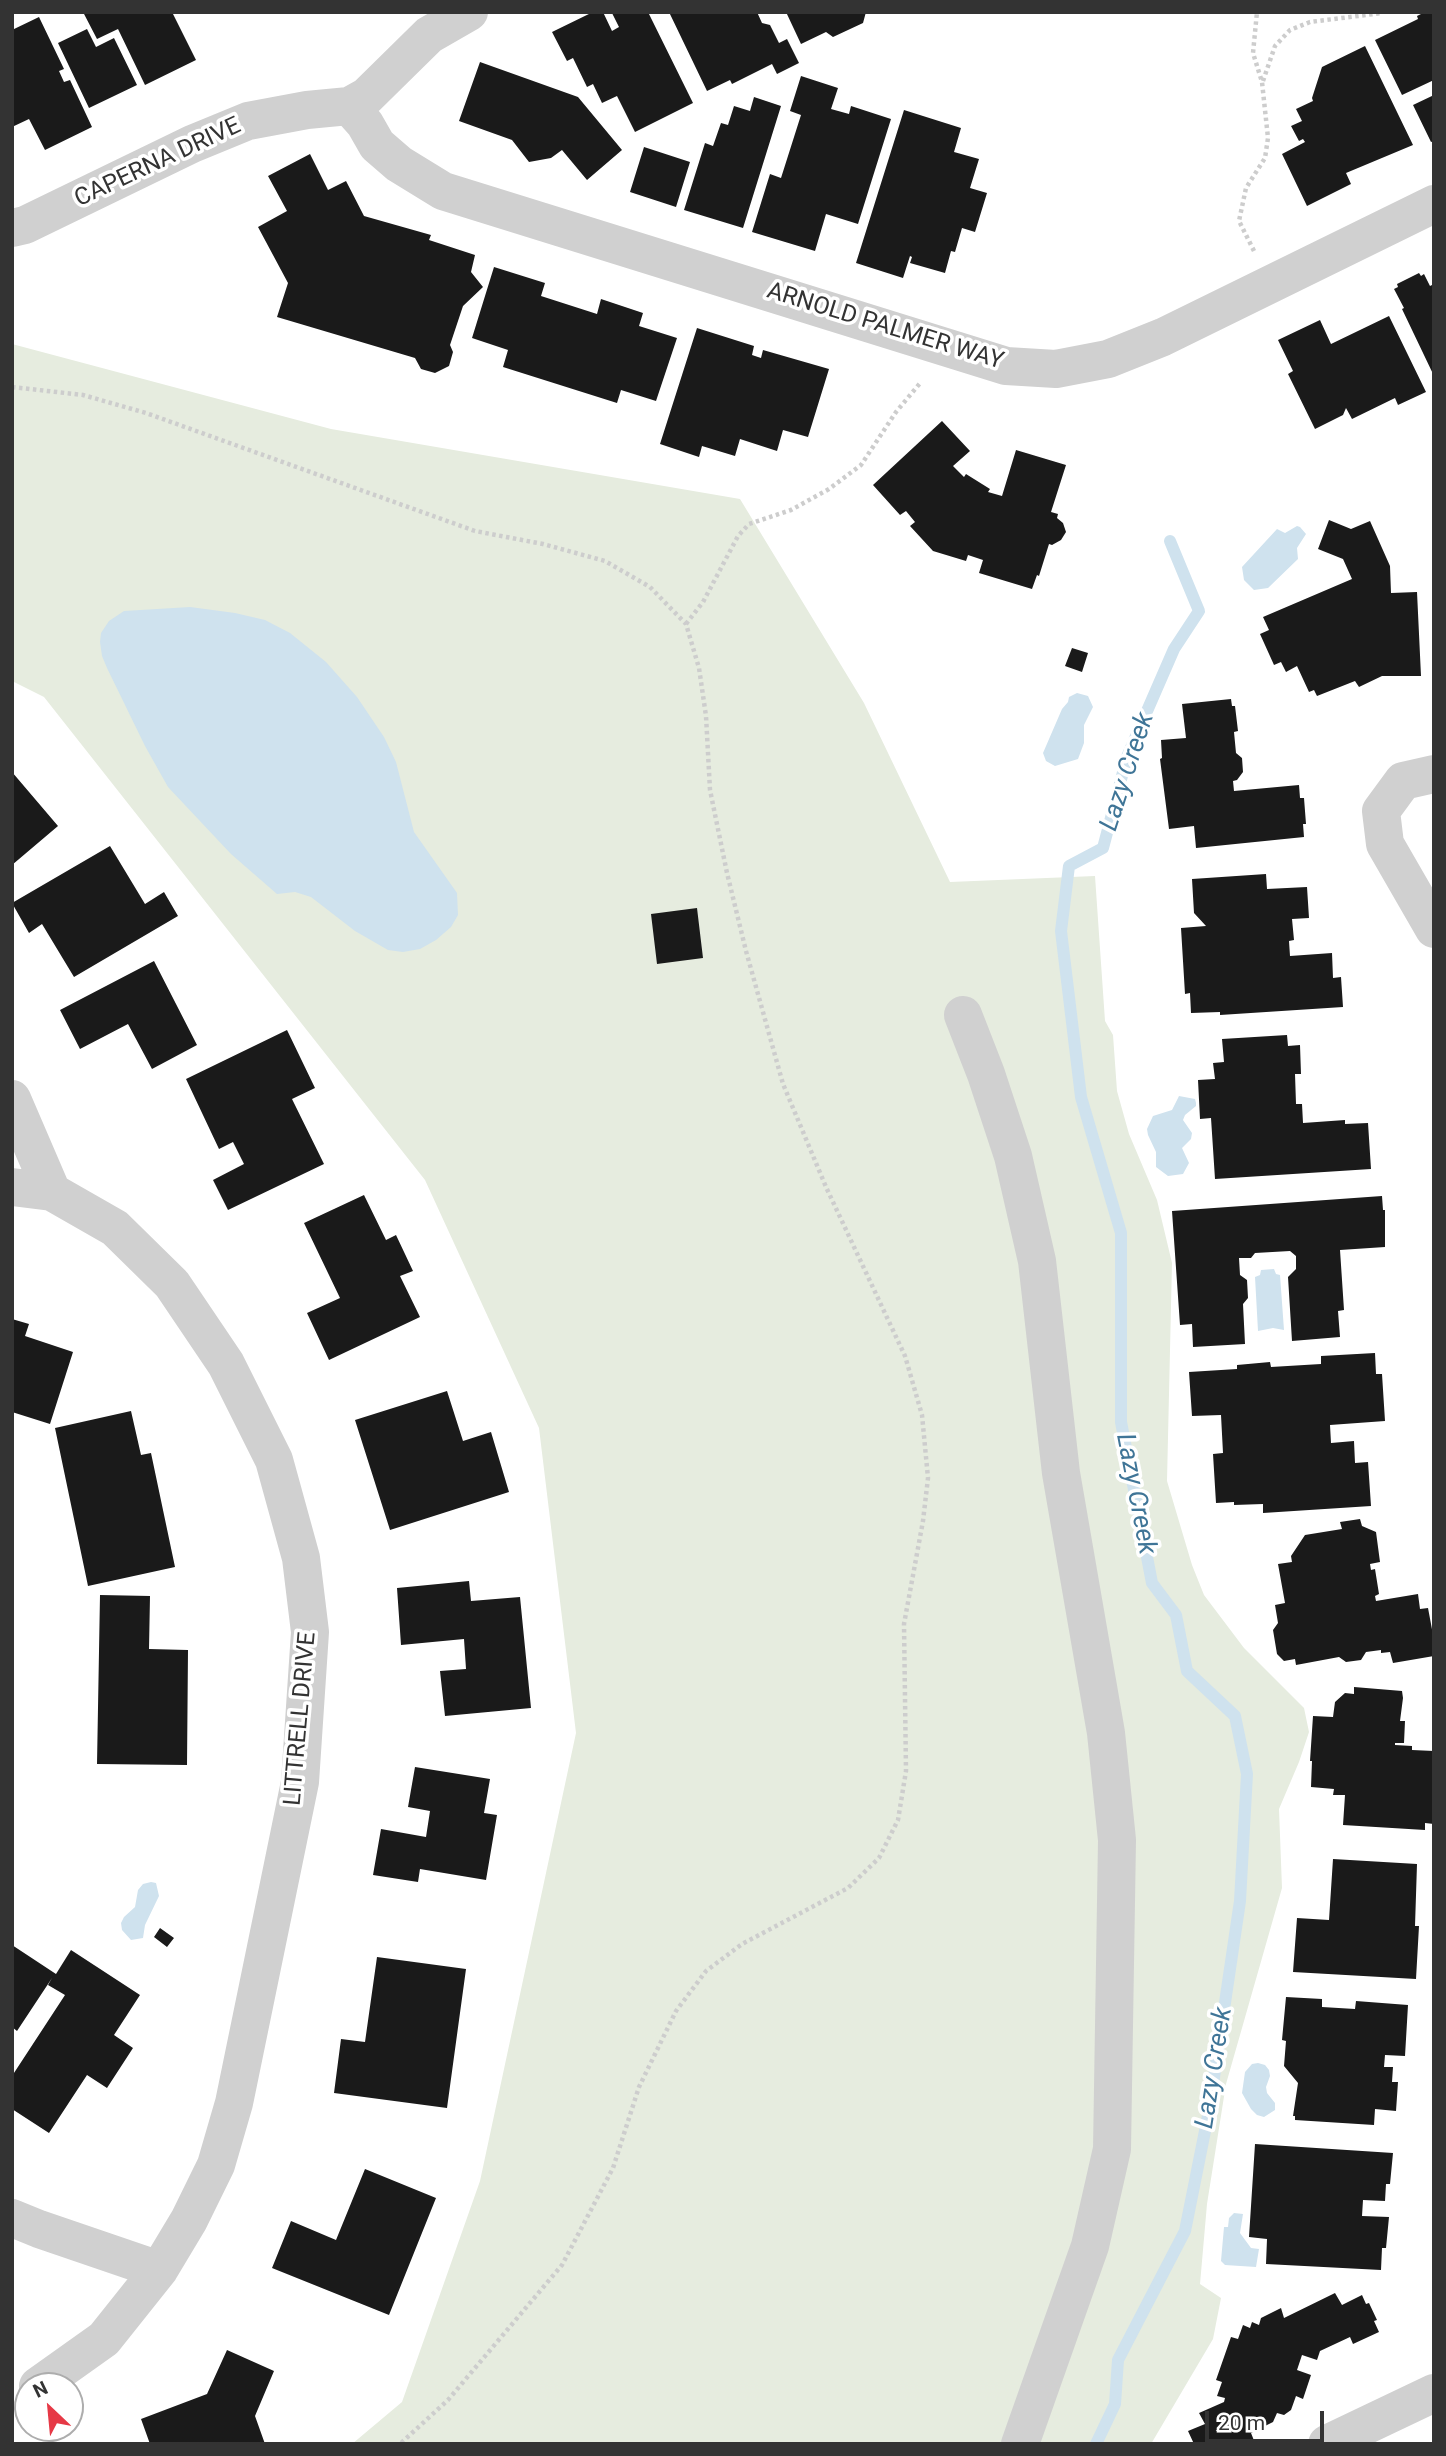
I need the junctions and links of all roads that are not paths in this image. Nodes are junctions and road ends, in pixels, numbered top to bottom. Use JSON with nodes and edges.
{"nodes":[{"id":1,"x":469,"y":12,"type":"edge"},
{"id":2,"x":349,"y":106,"type":"junction"},
{"id":3,"x":1434,"y":204,"type":"edge"},
{"id":4,"x":12,"y":228,"type":"edge"},
{"id":5,"x":1434,"y":774,"type":"edge"},
{"id":6,"x":1434,"y":929,"type":"edge"},
{"id":7,"x":963,"y":1015,"type":"dead end"},
{"id":8,"x":12,"y":1099,"type":"edge"},
{"id":9,"x":12,"y":1187,"type":"edge"},
{"id":10,"x":52,"y":1192,"type":"junction"},
{"id":11,"x":12,"y":2218,"type":"edge"},
{"id":12,"x":159,"y":2270,"type":"junction"},
{"id":13,"x":57,"y":2372,"type":"edge"},
{"id":14,"x":1434,"y":2393,"type":"edge"},
{"id":15,"x":1020,"y":2444,"type":"edge"},
{"id":16,"x":1327,"y":2444,"type":"edge"}],
"edges":[{"from":1,"to":2,"type":"street"},
{"from":2,"to":3,"type":"street","name":"ARNOLD PALMER WAY"},
{"from":2,"to":4,"type":"street","name":"CAPERNA DRIVE"},
{"from":5,"to":6,"type":"street"},
{"from":7,"to":15,"type":"street"},
{"from":8,"to":10,"type":"street"},
{"from":9,"to":10,"type":"street","name":"LITTRELL DRIVE"},
{"from":10,"to":12,"type":"street","name":"LITTRELL DRIVE"},
{"from":11,"to":12,"type":"street"},
{"from":12,"to":13,"type":"street","name":"LITTRELL DRIVE"},
{"from":14,"to":16,"type":"street"}]}
